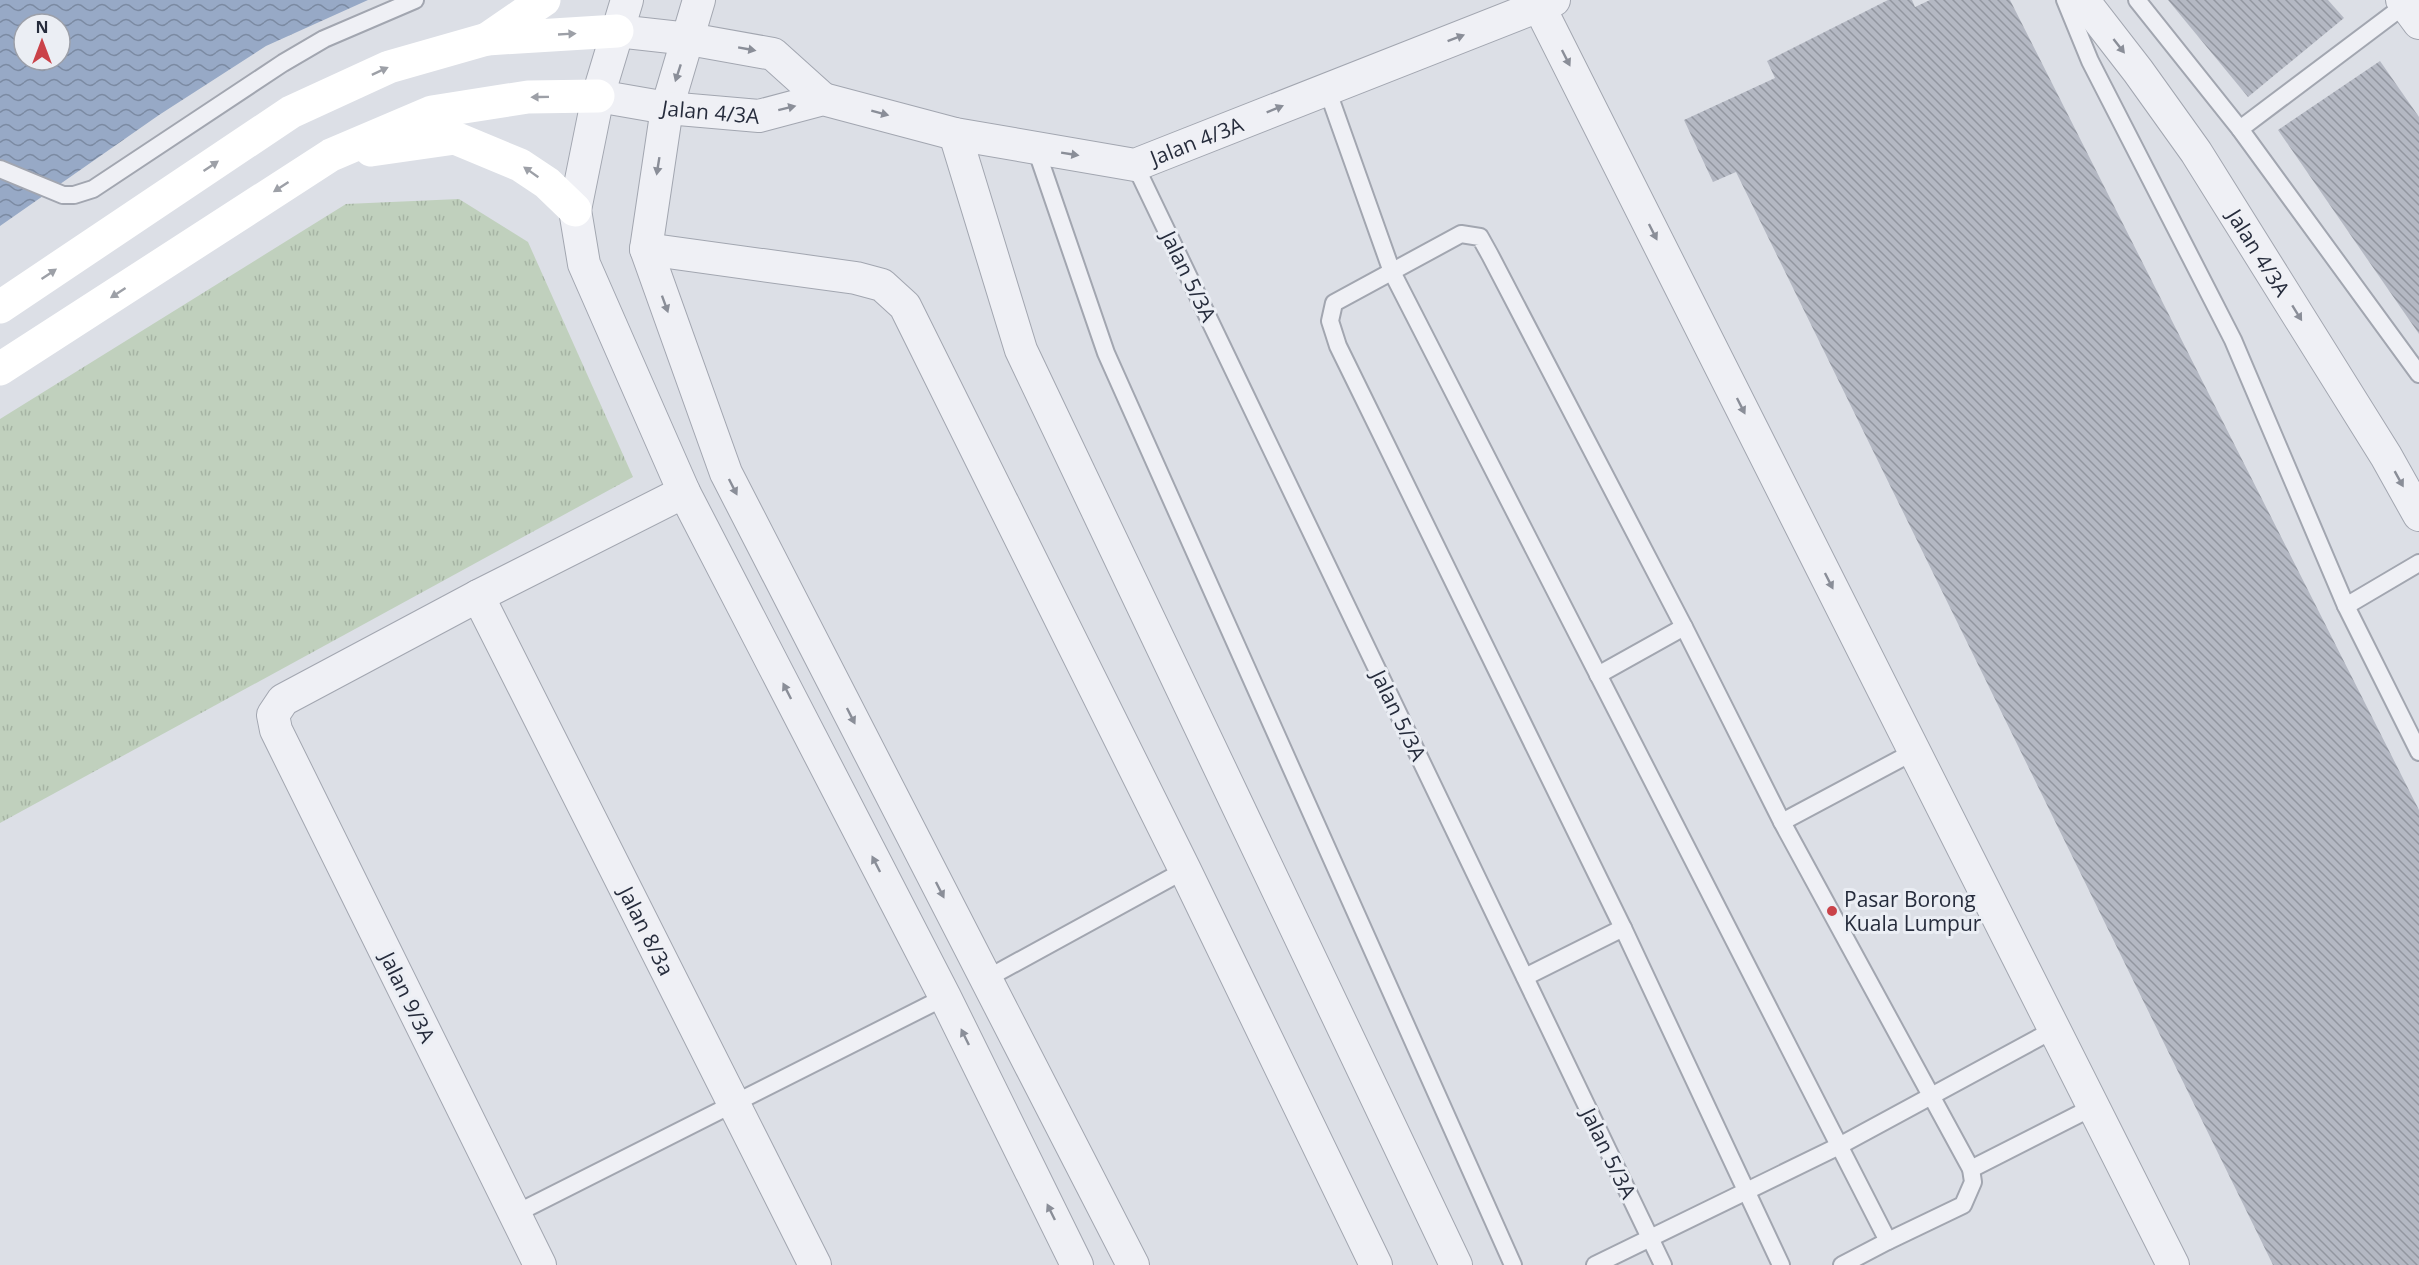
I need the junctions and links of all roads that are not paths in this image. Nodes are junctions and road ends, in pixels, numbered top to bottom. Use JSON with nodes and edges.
{"nodes":[{"id":1,"x":415,"y":0,"type":"edge"},
{"id":2,"x":544,"y":0,"type":"edge"},
{"id":3,"x":627,"y":0,"type":"edge"},
{"id":4,"x":699,"y":0,"type":"edge"},
{"id":5,"x":2065,"y":0,"type":"edge"},
{"id":6,"x":2083,"y":0,"type":"edge"},
{"id":7,"x":2137,"y":0,"type":"edge"},
{"id":8,"x":1547,"y":3,"type":"edge"},
{"id":9,"x":2409,"y":7,"type":"edge"},
{"id":10,"x":617,"y":31,"type":"junction"},
{"id":11,"x":488,"y":39,"type":"junction"},
{"id":12,"x":689,"y":39,"type":"junction"},
{"id":13,"x":1327,"y":89,"type":"junction"},
{"id":14,"x":598,"y":96,"type":"junction"},
{"id":15,"x":823,"y":99,"type":"junction"},
{"id":16,"x":667,"y":108,"type":"junction"},
{"id":17,"x":2241,"y":129,"type":"junction"},
{"id":18,"x":955,"y":134,"type":"junction"},
{"id":19,"x":1036,"y":149,"type":"junction"},
{"id":20,"x":331,"y":155,"type":"junction"},
{"id":21,"x":1136,"y":165,"type":"junction"},
{"id":22,"x":0,"y":169,"type":"edge"},
{"id":23,"x":575,"y":210,"type":"junction"},
{"id":24,"x":646,"y":249,"type":"junction"},
{"id":25,"x":1392,"y":272,"type":"junction"},
{"id":26,"x":0,"y":307,"type":"edge"},
{"id":27,"x":0,"y":369,"type":"edge"},
{"id":28,"x":2419,"y":374,"type":"edge"},
{"id":29,"x":684,"y":492,"type":"junction"},
{"id":30,"x":2419,"y":515,"type":"edge"},
{"id":31,"x":2419,"y":563,"type":"edge"},
{"id":32,"x":478,"y":596,"type":"junction"},
{"id":33,"x":2346,"y":606,"type":"junction"},
{"id":34,"x":1684,"y":627,"type":"junction"},
{"id":35,"x":1598,"y":675,"type":"junction"},
{"id":36,"x":1915,"y":751,"type":"junction"},
{"id":37,"x":2419,"y":752,"type":"edge"},
{"id":38,"x":1782,"y":822,"type":"junction"},
{"id":39,"x":1185,"y":870,"type":"junction"},
{"id":40,"x":1623,"y":928,"type":"junction"},
{"id":41,"x":1525,"y":977,"type":"junction"},
{"id":42,"x":986,"y":978,"type":"junction"},
{"id":43,"x":945,"y":997,"type":"junction"},
{"id":44,"x":2055,"y":1029,"type":"junction"},
{"id":45,"x":1933,"y":1096,"type":"junction"},
{"id":46,"x":734,"y":1104,"type":"junction"},
{"id":47,"x":2093,"y":1107,"type":"junction"},
{"id":48,"x":1839,"y":1146,"type":"junction"},
{"id":49,"x":1971,"y":1169,"type":"junction"},
{"id":50,"x":1747,"y":1191,"type":"junction"},
{"id":51,"x":515,"y":1214,"type":"junction"},
{"id":52,"x":1650,"y":1239,"type":"junction"},
{"id":53,"x":1888,"y":1241,"type":"junction"},
{"id":54,"x":540,"y":1265,"type":"edge"},
{"id":55,"x":815,"y":1265,"type":"edge"},
{"id":56,"x":1077,"y":1265,"type":"edge"},
{"id":57,"x":1133,"y":1265,"type":"edge"},
{"id":58,"x":1376,"y":1265,"type":"edge"},
{"id":59,"x":1456,"y":1265,"type":"edge"},
{"id":60,"x":1513,"y":1265,"type":"edge"},
{"id":61,"x":1596,"y":1265,"type":"edge"},
{"id":62,"x":1663,"y":1265,"type":"edge"},
{"id":63,"x":1781,"y":1265,"type":"edge"},
{"id":64,"x":1842,"y":1265,"type":"edge"},
{"id":65,"x":2173,"y":1265,"type":"edge"}],
"edges":[{"from":1,"to":22,"type":"lane"},
{"from":2,"to":11,"type":"street"},
{"from":3,"to":10,"type":"street"},
{"from":4,"to":12,"type":"street"},
{"from":5,"to":33,"type":"lane"},
{"from":6,"to":30,"type":"street","name":"Jalan 4/3A","one_way":true},
{"from":7,"to":17,"type":"lane"},
{"from":13,"to":8,"type":"street","name":"Jalan 4/3A","one_way":true},
{"from":8,"to":36,"type":"street","one_way":true},
{"from":9,"to":17,"type":"lane"},
{"from":11,"to":10,"type":"street","one_way":true},
{"from":10,"to":12,"type":"street","name":"Jalan 4/3A"},
{"from":10,"to":14,"type":"street"},
{"from":26,"to":11,"type":"street","one_way":true},
{"from":12,"to":15,"type":"street","name":"Jalan 4/3A","one_way":true},
{"from":12,"to":16,"type":"street","one_way":true},
{"from":21,"to":13,"type":"street","name":"Jalan 4/3A","one_way":true},
{"from":13,"to":25,"type":"lane"},
{"from":14,"to":16,"type":"street","name":"Jalan 4/3A"},
{"from":14,"to":20,"type":"street","one_way":true},
{"from":14,"to":23,"type":"street"},
{"from":16,"to":15,"type":"street","name":"Jalan 4/3A","one_way":true},
{"from":15,"to":18,"type":"street","name":"Jalan 4/3A","one_way":true},
{"from":16,"to":24,"type":"street","one_way":true},
{"from":17,"to":28,"type":"lane"},
{"from":18,"to":19,"type":"street","name":"Jalan 4/3A"},
{"from":18,"to":59,"type":"street"},
{"from":19,"to":21,"type":"street","name":"Jalan 4/3A","one_way":true},
{"from":19,"to":60,"type":"lane"},
{"from":23,"to":20,"type":"street","one_way":true},
{"from":20,"to":27,"type":"street","one_way":true},
{"from":21,"to":41,"type":"lane","name":"Jalan 5/3A"},
{"from":23,"to":29,"type":"street"},
{"from":24,"to":39,"type":"street"},
{"from":24,"to":42,"type":"street","one_way":true},
{"from":25,"to":34,"type":"lane"},
{"from":25,"to":35,"type":"lane"},
{"from":25,"to":40,"type":"lane"},
{"from":29,"to":32,"type":"street"},
{"from":43,"to":29,"type":"street","one_way":true},
{"from":31,"to":33,"type":"lane"},
{"from":32,"to":46,"type":"street","name":"Jalan 8/3a"},
{"from":32,"to":51,"type":"street","name":"Jalan 9/3A"},
{"from":33,"to":37,"type":"lane"},
{"from":34,"to":35,"type":"lane"},
{"from":34,"to":38,"type":"lane"},
{"from":35,"to":48,"type":"lane"},
{"from":36,"to":38,"type":"lane"},
{"from":36,"to":44,"type":"street"},
{"from":38,"to":45,"type":"lane"},
{"from":39,"to":42,"type":"lane"},
{"from":39,"to":58,"type":"street"},
{"from":40,"to":41,"type":"lane"},
{"from":40,"to":50,"type":"lane"},
{"from":41,"to":52,"type":"lane","name":"Jalan 5/3A"},
{"from":42,"to":57,"type":"street"},
{"from":43,"to":46,"type":"lane"},
{"from":56,"to":43,"type":"street","one_way":true},
{"from":44,"to":45,"type":"lane"},
{"from":44,"to":47,"type":"street"},
{"from":45,"to":48,"type":"lane"},
{"from":45,"to":49,"type":"lane"},
{"from":46,"to":51,"type":"lane"},
{"from":46,"to":55,"type":"street","name":"Jalan 8/3a"},
{"from":47,"to":49,"type":"lane"},
{"from":47,"to":65,"type":"street"},
{"from":48,"to":50,"type":"lane"},
{"from":48,"to":53,"type":"lane"},
{"from":49,"to":53,"type":"lane"},
{"from":50,"to":52,"type":"lane"},
{"from":50,"to":63,"type":"lane"},
{"from":51,"to":54,"type":"street","name":"Jalan 9/3A"},
{"from":52,"to":61,"type":"lane"},
{"from":52,"to":62,"type":"lane","name":"Jalan 5/3A"},
{"from":53,"to":64,"type":"lane"}]}
